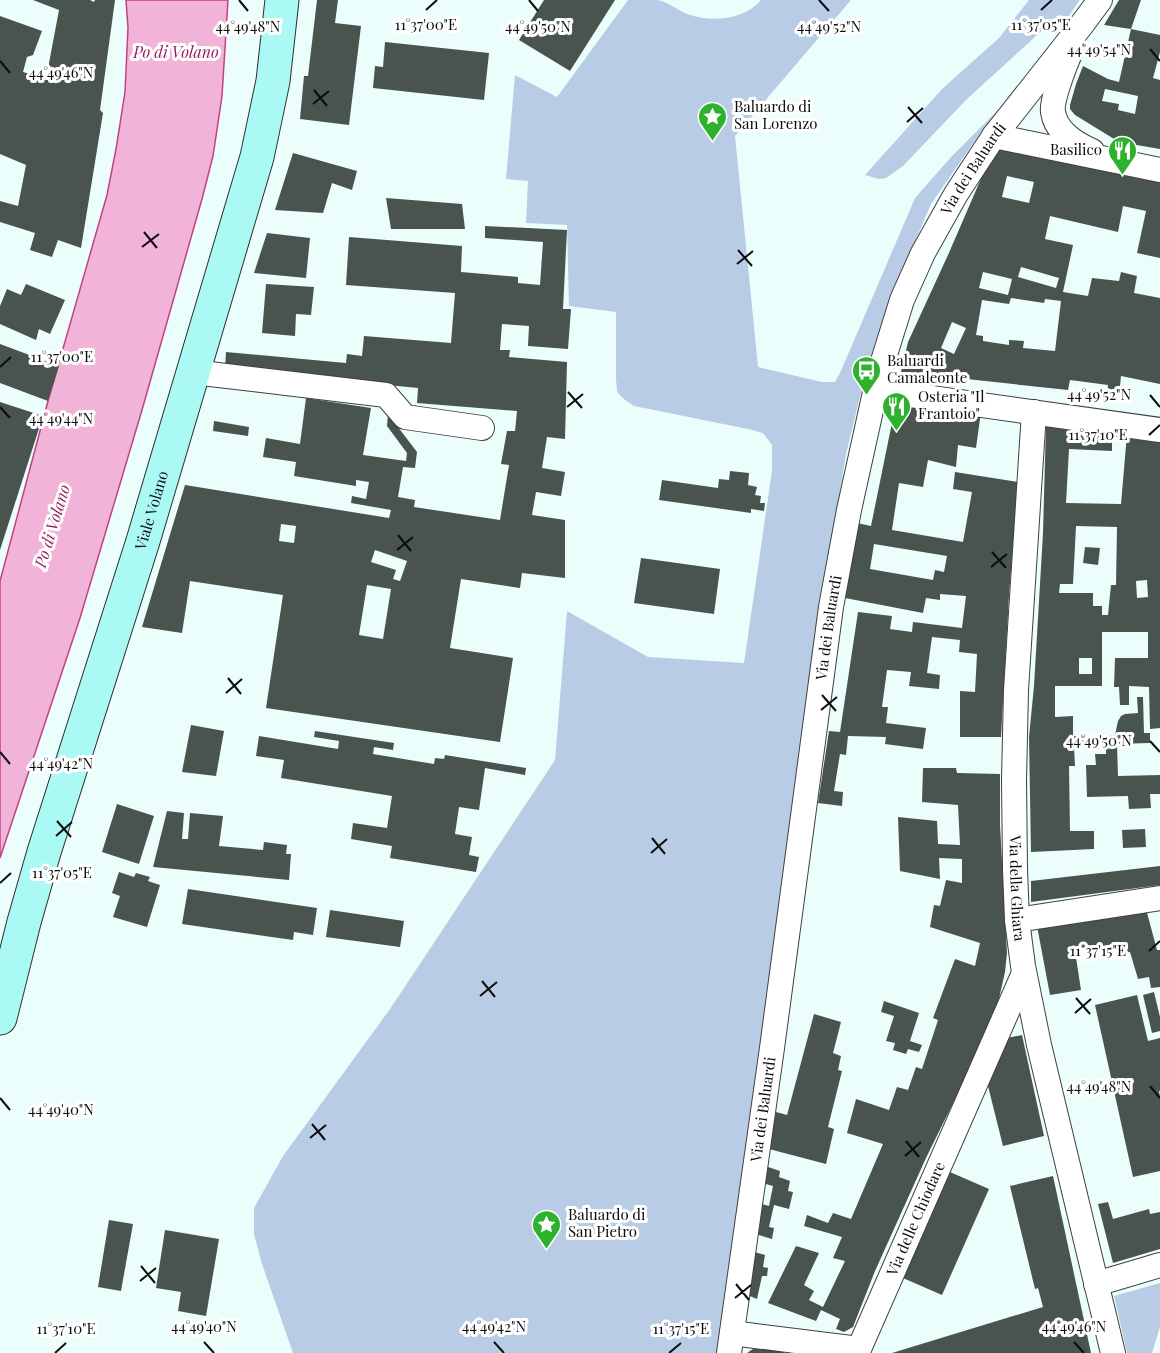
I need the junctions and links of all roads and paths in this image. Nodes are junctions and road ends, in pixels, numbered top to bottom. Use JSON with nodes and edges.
{"nodes":[{"id":1,"x":282,"y":0,"type":"edge"},
{"id":2,"x":1100,"y":0,"type":"edge"},
{"id":3,"x":1080,"y":27,"type":"junction"},
{"id":4,"x":994,"y":136,"type":"junction"},
{"id":5,"x":1110,"y":160,"type":"junction"},
{"id":6,"x":1160,"y":170,"type":"edge"},
{"id":7,"x":193,"y":372,"type":"junction"},
{"id":8,"x":875,"y":390,"type":"junction"},
{"id":9,"x":1034,"y":412,"type":"junction"},
{"id":10,"x":482,"y":428,"type":"dead end"},
{"id":11,"x":1160,"y":430,"type":"edge"},
{"id":12,"x":1160,"y":898,"type":"edge"},
{"id":13,"x":1017,"y":920,"type":"junction"},
{"id":14,"x":1024,"y":973,"type":"junction"},
{"id":15,"x":0,"y":1018,"type":"edge"},
{"id":16,"x":1160,"y":1265,"type":"edge"},
{"id":17,"x":1096,"y":1284,"type":"junction"},
{"id":18,"x":730,"y":1343,"type":"edge"},
{"id":19,"x":1113,"y":1353,"type":"edge"}],
"edges":[{"from":1,"to":7,"type":"main road","name":"Viale Volano"},
{"from":2,"to":3,"type":"street","name":"Via dei Baluardi"},
{"from":3,"to":4,"type":"street","name":"Via dei Baluardi"},
{"from":3,"to":5,"type":"street"},
{"from":4,"to":5,"type":"street"},
{"from":4,"to":8,"type":"street","name":"Via dei Baluardi"},
{"from":5,"to":6,"type":"street"},
{"from":7,"to":10,"type":"street"},
{"from":7,"to":15,"type":"main road","name":"Viale Volano"},
{"from":8,"to":9,"type":"street"},
{"from":8,"to":18,"type":"street","name":"Via dei Baluardi"},
{"from":9,"to":11,"type":"street"},
{"from":9,"to":13,"type":"street","name":"Via della Ghiara"},
{"from":12,"to":13,"type":"street"},
{"from":13,"to":14,"type":"street","name":"Via della Ghiara"},
{"from":14,"to":17,"type":"street","name":"Via della Ghiara"},
{"from":14,"to":18,"type":"street","name":"Via delle Chiodare"},
{"from":16,"to":17,"type":"street"},
{"from":17,"to":19,"type":"street","name":"Via della Ghiara"}]}
